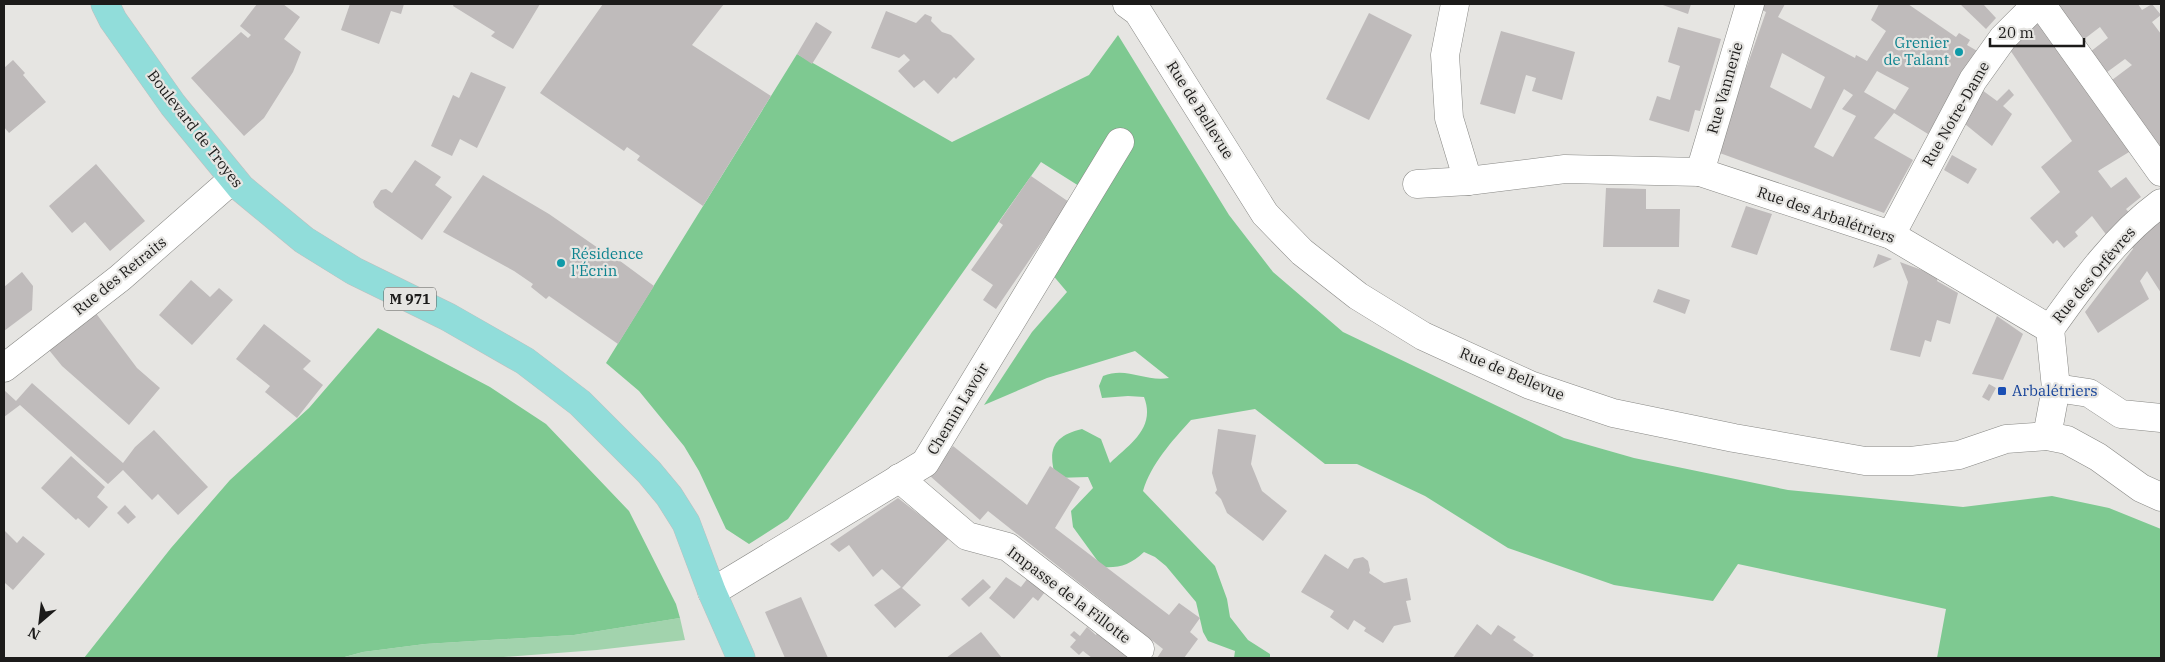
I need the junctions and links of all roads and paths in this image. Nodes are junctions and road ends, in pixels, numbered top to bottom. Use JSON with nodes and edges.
{"nodes":[{"id":1,"x":105,"y":4,"type":"edge"},
{"id":2,"x":1127,"y":4,"type":"edge"},
{"id":3,"x":1455,"y":4,"type":"edge"},
{"id":4,"x":1750,"y":4,"type":"edge"},
{"id":5,"x":2039,"y":4,"type":"edge"},
{"id":6,"x":1120,"y":142,"type":"dead end"},
{"id":7,"x":1700,"y":172,"type":"junction"},
{"id":8,"x":2161,"y":172,"type":"edge"},
{"id":9,"x":233,"y":179,"type":"junction"},
{"id":10,"x":1468,"y":181,"type":"junction"},
{"id":11,"x":1417,"y":184,"type":"dead end"},
{"id":12,"x":2161,"y":203,"type":"edge"},
{"id":13,"x":1891,"y":235,"type":"junction"},
{"id":14,"x":2050,"y":329,"type":"junction"},
{"id":15,"x":4,"y":368,"type":"edge"},
{"id":16,"x":2056,"y":388,"type":"junction"},
{"id":17,"x":2161,"y":418,"type":"edge"},
{"id":18,"x":2047,"y":436,"type":"junction"},
{"id":19,"x":899,"y":478,"type":"junction"},
{"id":20,"x":2161,"y":497,"type":"edge"},
{"id":21,"x":712,"y":592,"type":"junction"},
{"id":22,"x":1140,"y":649,"type":"dead end"},
{"id":23,"x":741,"y":658,"type":"edge"}],
"edges":[{"from":1,"to":9,"type":"main road","name":"Boulevard de Troyes","number":"M 971"},
{"from":2,"to":18,"type":"street","name":"Rue de Bellevue"},
{"from":3,"to":10,"type":"street"},
{"from":4,"to":7,"type":"street","name":"Rue Vannerie"},
{"from":5,"to":8,"type":"street"},
{"from":5,"to":13,"type":"street","name":"Rue Notre-Dame"},
{"from":6,"to":19,"type":"street","name":"Chemin Lavoir"},
{"from":7,"to":10,"type":"street","name":"Rue des Arbalétriers"},
{"from":7,"to":13,"type":"street","name":"Rue des Arbalétriers"},
{"from":9,"to":15,"type":"street","name":"Rue des Retraits"},
{"from":9,"to":21,"type":"main road","name":"Boulevard de Troyes","number":"M 971"},
{"from":10,"to":11,"type":"street","name":"Rue des Arbalétriers"},
{"from":12,"to":14,"type":"street","name":"Rue des Orfèvres"},
{"from":13,"to":14,"type":"street","name":"Rue des Arbalétriers"},
{"from":14,"to":16,"type":"street"},
{"from":16,"to":17,"type":"street"},
{"from":16,"to":18,"type":"street"},
{"from":18,"to":20,"type":"street","name":"Rue de Bellevue"},
{"from":19,"to":21,"type":"street","name":"Chemin Lavoir"},
{"from":19,"to":22,"type":"street","name":"Impasse de la Fillotte"},
{"from":21,"to":23,"type":"main road","name":"Boulevard de Troyes","number":"M 971"}]}
